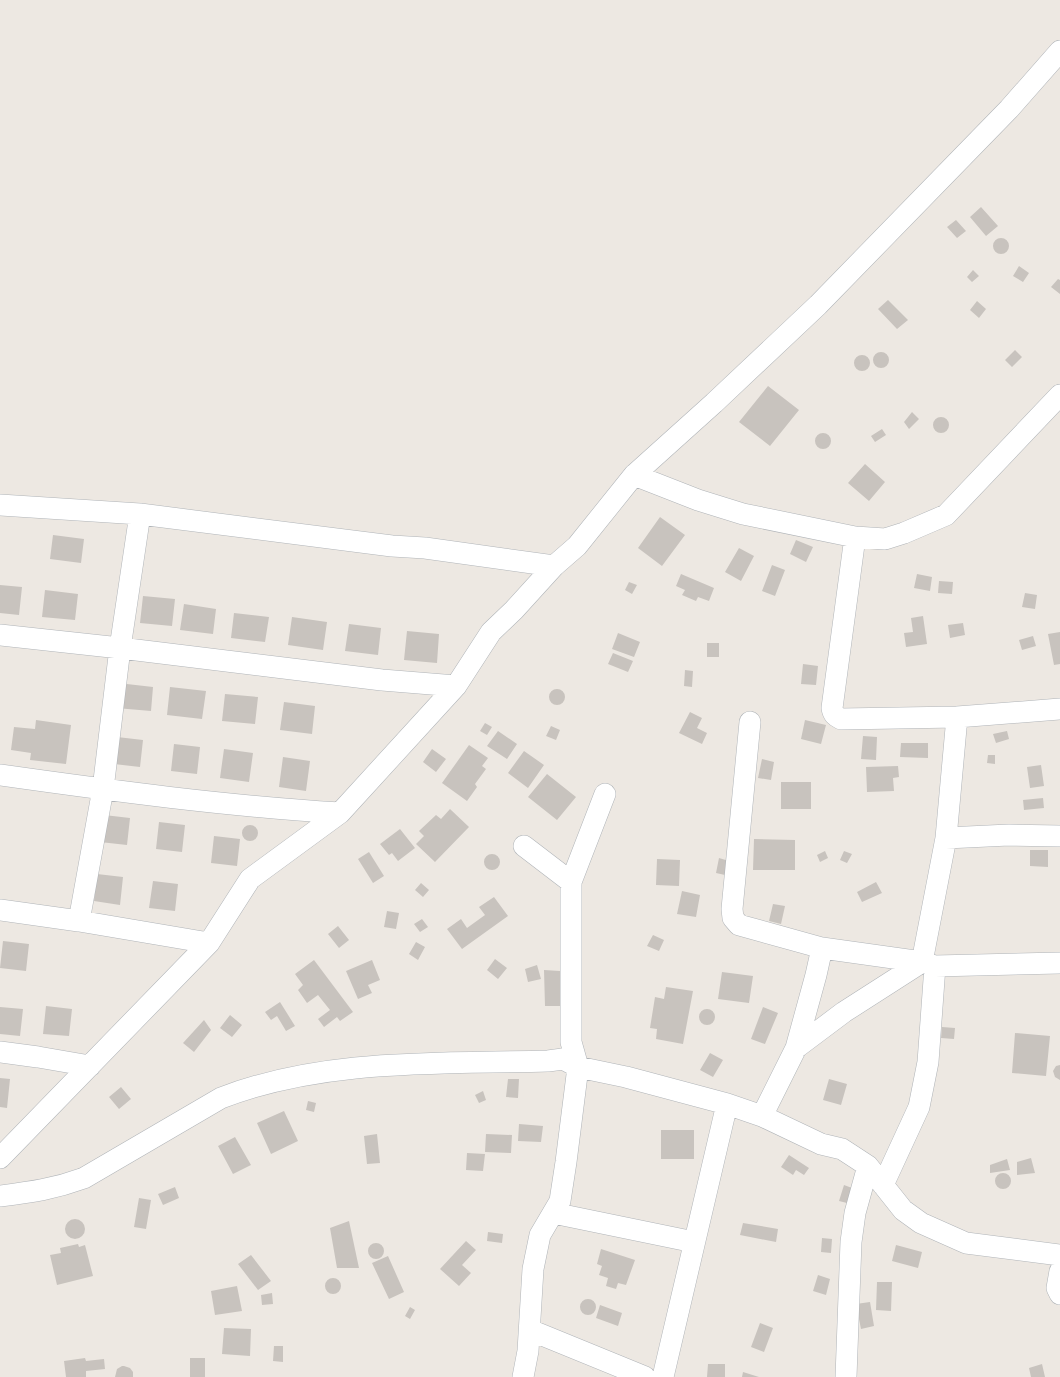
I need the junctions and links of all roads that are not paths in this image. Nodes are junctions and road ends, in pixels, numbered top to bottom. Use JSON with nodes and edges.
{"nodes":[{"id":1,"x":1060,"y":52,"type":"edge"},
{"id":2,"x":1060,"y":394,"type":"edge"},
{"id":3,"x":634,"y":476,"type":"junction"},
{"id":4,"x":0,"y":505,"type":"edge"},
{"id":5,"x":140,"y":514,"type":"junction"},
{"id":6,"x":855,"y":537,"type":"junction"},
{"id":7,"x":554,"y":566,"type":"junction"},
{"id":8,"x":0,"y":635,"type":"edge"},
{"id":9,"x":120,"y":648,"type":"junction"},
{"id":10,"x":456,"y":686,"type":"junction"},
{"id":11,"x":1060,"y":709,"type":"edge"},
{"id":12,"x":957,"y":717,"type":"junction"},
{"id":13,"x":750,"y":722,"type":"dead end"},
{"id":14,"x":0,"y":776,"type":"edge"},
{"id":15,"x":103,"y":789,"type":"junction"},
{"id":16,"x":605,"y":794,"type":"dead end"},
{"id":17,"x":340,"y":813,"type":"junction"},
{"id":18,"x":1060,"y":836,"type":"edge"},
{"id":19,"x":946,"y":838,"type":"junction"},
{"id":20,"x":524,"y":846,"type":"dead end"},
{"id":21,"x":571,"y":882,"type":"junction"},
{"id":22,"x":0,"y":910,"type":"edge"},
{"id":23,"x":79,"y":921,"type":"junction"},
{"id":24,"x":209,"y":943,"type":"junction"},
{"id":25,"x":822,"y":948,"type":"junction"},
{"id":26,"x":1060,"y":963,"type":"edge"},
{"id":27,"x":928,"y":964,"type":"junction"},
{"id":28,"x":796,"y":1048,"type":"junction"},
{"id":29,"x":0,"y":1052,"type":"edge"},
{"id":30,"x":90,"y":1066,"type":"junction"},
{"id":31,"x":578,"y":1067,"type":"junction"},
{"id":32,"x":727,"y":1104,"type":"junction"},
{"id":33,"x":762,"y":1116,"type":"junction"},
{"id":34,"x":0,"y":1158,"type":"edge"},
{"id":35,"x":868,"y":1166,"type":"junction"},
{"id":36,"x":883,"y":1185,"type":"junction"},
{"id":37,"x":0,"y":1196,"type":"edge"},
{"id":38,"x":554,"y":1214,"type":"junction"},
{"id":39,"x":694,"y":1242,"type":"junction"},
{"id":40,"x":1060,"y":1255,"type":"edge"},
{"id":41,"x":1060,"y":1271,"type":"edge"},
{"id":42,"x":1060,"y":1294,"type":"edge"},
{"id":43,"x":530,"y":1330,"type":"junction"},
{"id":44,"x":523,"y":1377,"type":"edge"},
{"id":45,"x":645,"y":1377,"type":"edge"},
{"id":46,"x":663,"y":1377,"type":"edge"},
{"id":47,"x":846,"y":1377,"type":"edge"}],
"edges":[{"from":1,"to":3,"type":"street"},
{"from":2,"to":6,"type":"street"},
{"from":3,"to":6,"type":"street"},
{"from":3,"to":7,"type":"street"},
{"from":4,"to":5,"type":"street"},
{"from":5,"to":7,"type":"street"},
{"from":5,"to":9,"type":"street"},
{"from":6,"to":12,"type":"street"},
{"from":7,"to":10,"type":"street"},
{"from":8,"to":9,"type":"street"},
{"from":9,"to":10,"type":"street"},
{"from":9,"to":15,"type":"street"},
{"from":10,"to":17,"type":"street"},
{"from":11,"to":12,"type":"street"},
{"from":12,"to":19,"type":"street"},
{"from":13,"to":25,"type":"street"},
{"from":14,"to":15,"type":"street"},
{"from":15,"to":17,"type":"street"},
{"from":15,"to":23,"type":"street"},
{"from":16,"to":21,"type":"street"},
{"from":17,"to":24,"type":"street"},
{"from":18,"to":19,"type":"street"},
{"from":19,"to":27,"type":"street"},
{"from":20,"to":21,"type":"street"},
{"from":21,"to":31,"type":"street"},
{"from":22,"to":23,"type":"street"},
{"from":23,"to":24,"type":"street"},
{"from":24,"to":30,"type":"street"},
{"from":25,"to":27,"type":"street"},
{"from":25,"to":28,"type":"street"},
{"from":26,"to":27,"type":"street"},
{"from":27,"to":28,"type":"street"},
{"from":27,"to":36,"type":"street"},
{"from":28,"to":33,"type":"street"},
{"from":29,"to":30,"type":"street"},
{"from":30,"to":34,"type":"street"},
{"from":31,"to":32,"type":"street"},
{"from":31,"to":37,"type":"street"},
{"from":31,"to":38,"type":"street"},
{"from":32,"to":33,"type":"street"},
{"from":32,"to":39,"type":"street"},
{"from":33,"to":35,"type":"street"},
{"from":35,"to":36,"type":"street"},
{"from":35,"to":47,"type":"street"},
{"from":36,"to":40,"type":"street"},
{"from":38,"to":39,"type":"street"},
{"from":38,"to":43,"type":"street"},
{"from":39,"to":46,"type":"street"},
{"from":41,"to":42,"type":"street"},
{"from":43,"to":44,"type":"street"},
{"from":43,"to":45,"type":"street"}]}
